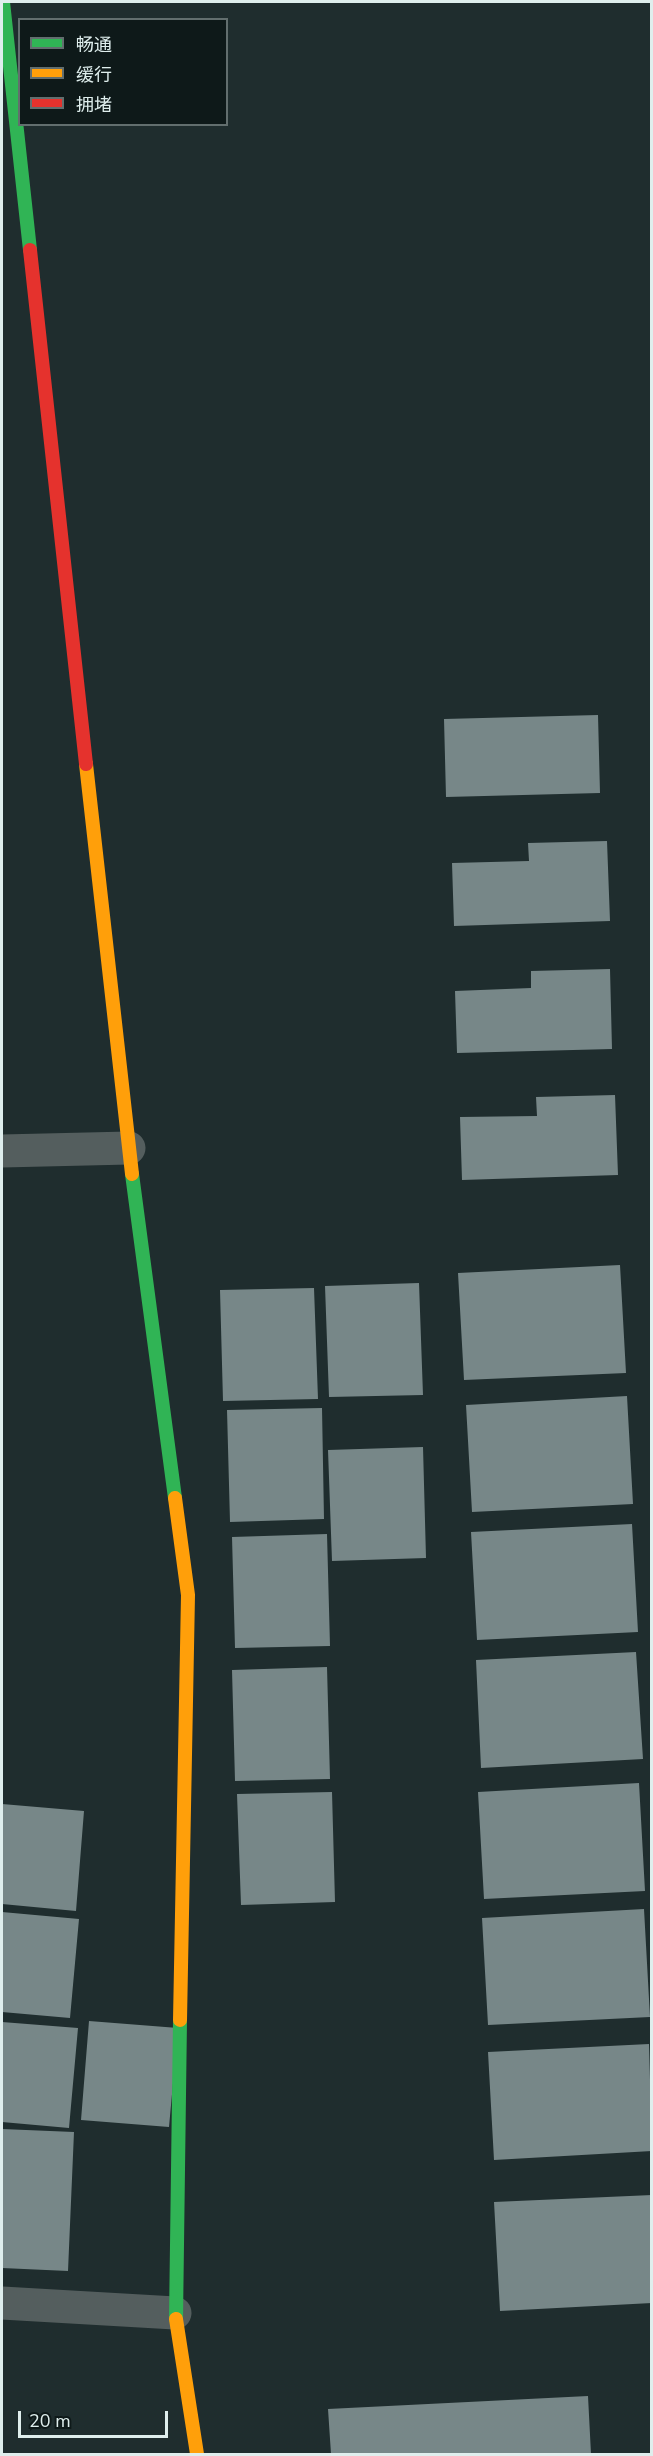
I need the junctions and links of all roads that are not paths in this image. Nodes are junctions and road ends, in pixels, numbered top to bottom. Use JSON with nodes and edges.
{"nodes":[{"id":1,"x":3,"y":2,"type":"edge"},
{"id":2,"x":129,"y":1148,"type":"junction"},
{"id":3,"x":2,"y":1151,"type":"edge"},
{"id":4,"x":2,"y":2302,"type":"edge"},
{"id":5,"x":175,"y":2313,"type":"junction"},
{"id":6,"x":197,"y":2454,"type":"edge"}],
"edges":[{"from":1,"to":2,"type":"street"},
{"from":2,"to":3,"type":"street"},
{"from":2,"to":5,"type":"street"},
{"from":4,"to":5,"type":"street"},
{"from":5,"to":6,"type":"street"}]}
